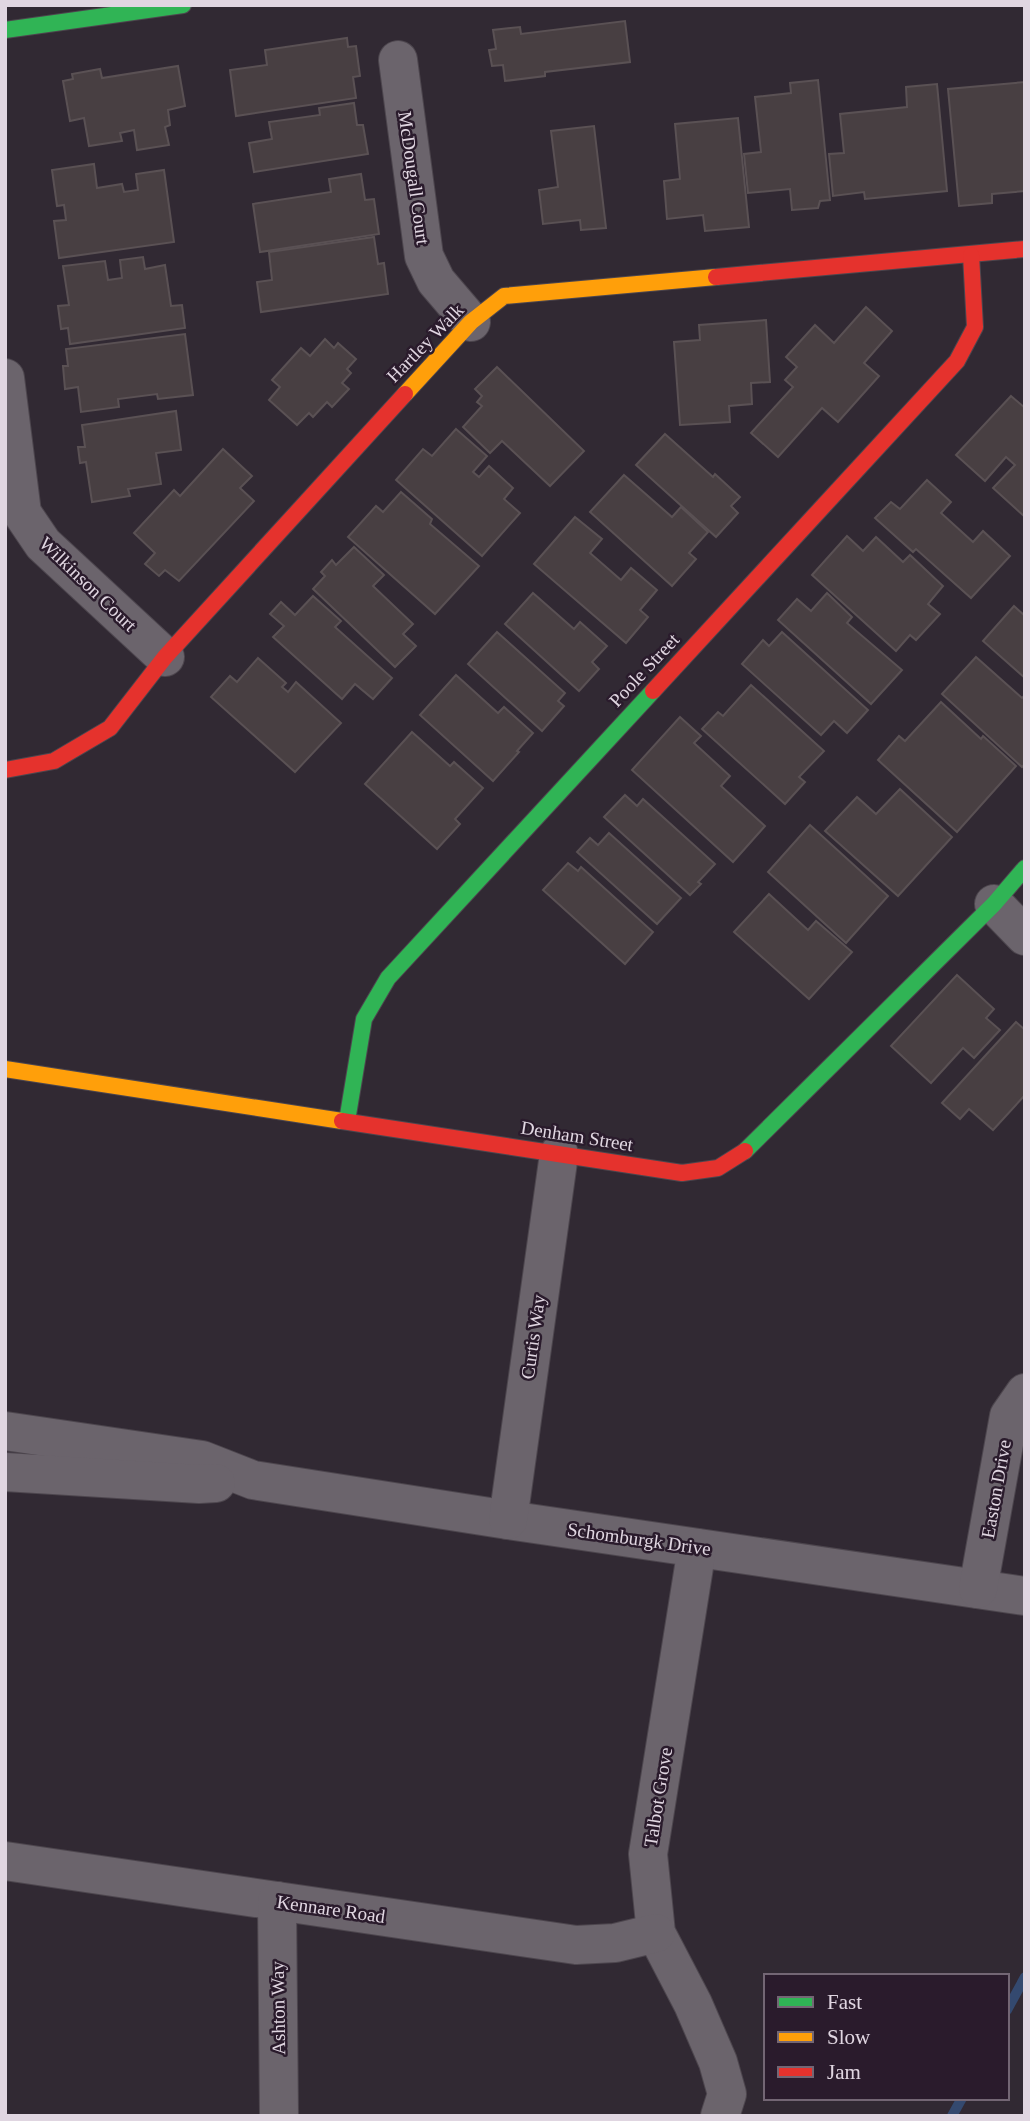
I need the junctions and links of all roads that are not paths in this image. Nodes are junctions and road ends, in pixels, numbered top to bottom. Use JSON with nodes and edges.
{"nodes":[{"id":1,"x":183,"y":5,"type":"edge"},
{"id":2,"x":5,"y":30,"type":"edge"},
{"id":3,"x":398,"y":60,"type":"dead end"},
{"id":4,"x":1025,"y":250,"type":"edge"},
{"id":5,"x":971,"y":255,"type":"junction"},
{"id":6,"x":471,"y":322,"type":"junction"},
{"id":7,"x":5,"y":378,"type":"edge"},
{"id":8,"x":165,"y":657,"type":"junction"},
{"id":9,"x":5,"y":770,"type":"edge"},
{"id":10,"x":1025,"y":868,"type":"edge"},
{"id":11,"x":994,"y":904,"type":"junction"},
{"id":12,"x":1025,"y":936,"type":"edge"},
{"id":13,"x":5,"y":1069,"type":"edge"},
{"id":14,"x":346,"y":1121,"type":"junction"},
{"id":15,"x":559,"y":1154,"type":"junction"},
{"id":16,"x":1025,"y":1393,"type":"edge"},
{"id":17,"x":5,"y":1431,"type":"edge"},
{"id":18,"x":5,"y":1472,"type":"edge"},
{"id":19,"x":253,"y":1480,"type":"junction"},
{"id":20,"x":508,"y":1520,"type":"junction"},
{"id":21,"x":697,"y":1548,"type":"junction"},
{"id":22,"x":978,"y":1589,"type":"junction"},
{"id":23,"x":1025,"y":1596,"type":"edge"},
{"id":24,"x":5,"y":1861,"type":"edge"},
{"id":25,"x":277,"y":1900,"type":"junction"},
{"id":26,"x":656,"y":1933,"type":"junction"},
{"id":27,"x":279,"y":2116,"type":"edge"},
{"id":28,"x":720,"y":2116,"type":"edge"}],
"edges":[{"from":1,"to":2,"type":"street"},
{"from":3,"to":6,"type":"street","name":"McDougall Court"},
{"from":4,"to":5,"type":"street","name":"Hartley Walk"},
{"from":5,"to":6,"type":"street","name":"Hartley Walk"},
{"from":5,"to":14,"type":"street","name":"Poole Street"},
{"from":6,"to":8,"type":"street","name":"Hartley Walk"},
{"from":7,"to":8,"type":"street","name":"Wilkinson Court"},
{"from":8,"to":9,"type":"street","name":"Hartley Walk"},
{"from":10,"to":11,"type":"street","name":"Denham Street"},
{"from":11,"to":12,"type":"street"},
{"from":11,"to":15,"type":"street","name":"Denham Street"},
{"from":13,"to":14,"type":"street","name":"Denham Street"},
{"from":14,"to":15,"type":"street","name":"Denham Street"},
{"from":15,"to":20,"type":"street","name":"Curtis Way"},
{"from":16,"to":22,"type":"street","name":"Easton Drive"},
{"from":17,"to":19,"type":"street","name":"Schomburgk Drive"},
{"from":18,"to":19,"type":"street","name":"Schomburgk Drive"},
{"from":19,"to":20,"type":"street","name":"Schomburgk Drive"},
{"from":20,"to":21,"type":"street","name":"Schomburgk Drive"},
{"from":21,"to":22,"type":"street","name":"Schomburgk Drive"},
{"from":21,"to":26,"type":"street","name":"Talbot Grove"},
{"from":22,"to":23,"type":"street","name":"Schomburgk Drive"},
{"from":24,"to":25,"type":"street","name":"Kennare Road"},
{"from":25,"to":26,"type":"street","name":"Kennare Road"},
{"from":25,"to":27,"type":"street","name":"Ashton Way"},
{"from":26,"to":28,"type":"street","name":"Talbot Grove"}]}
